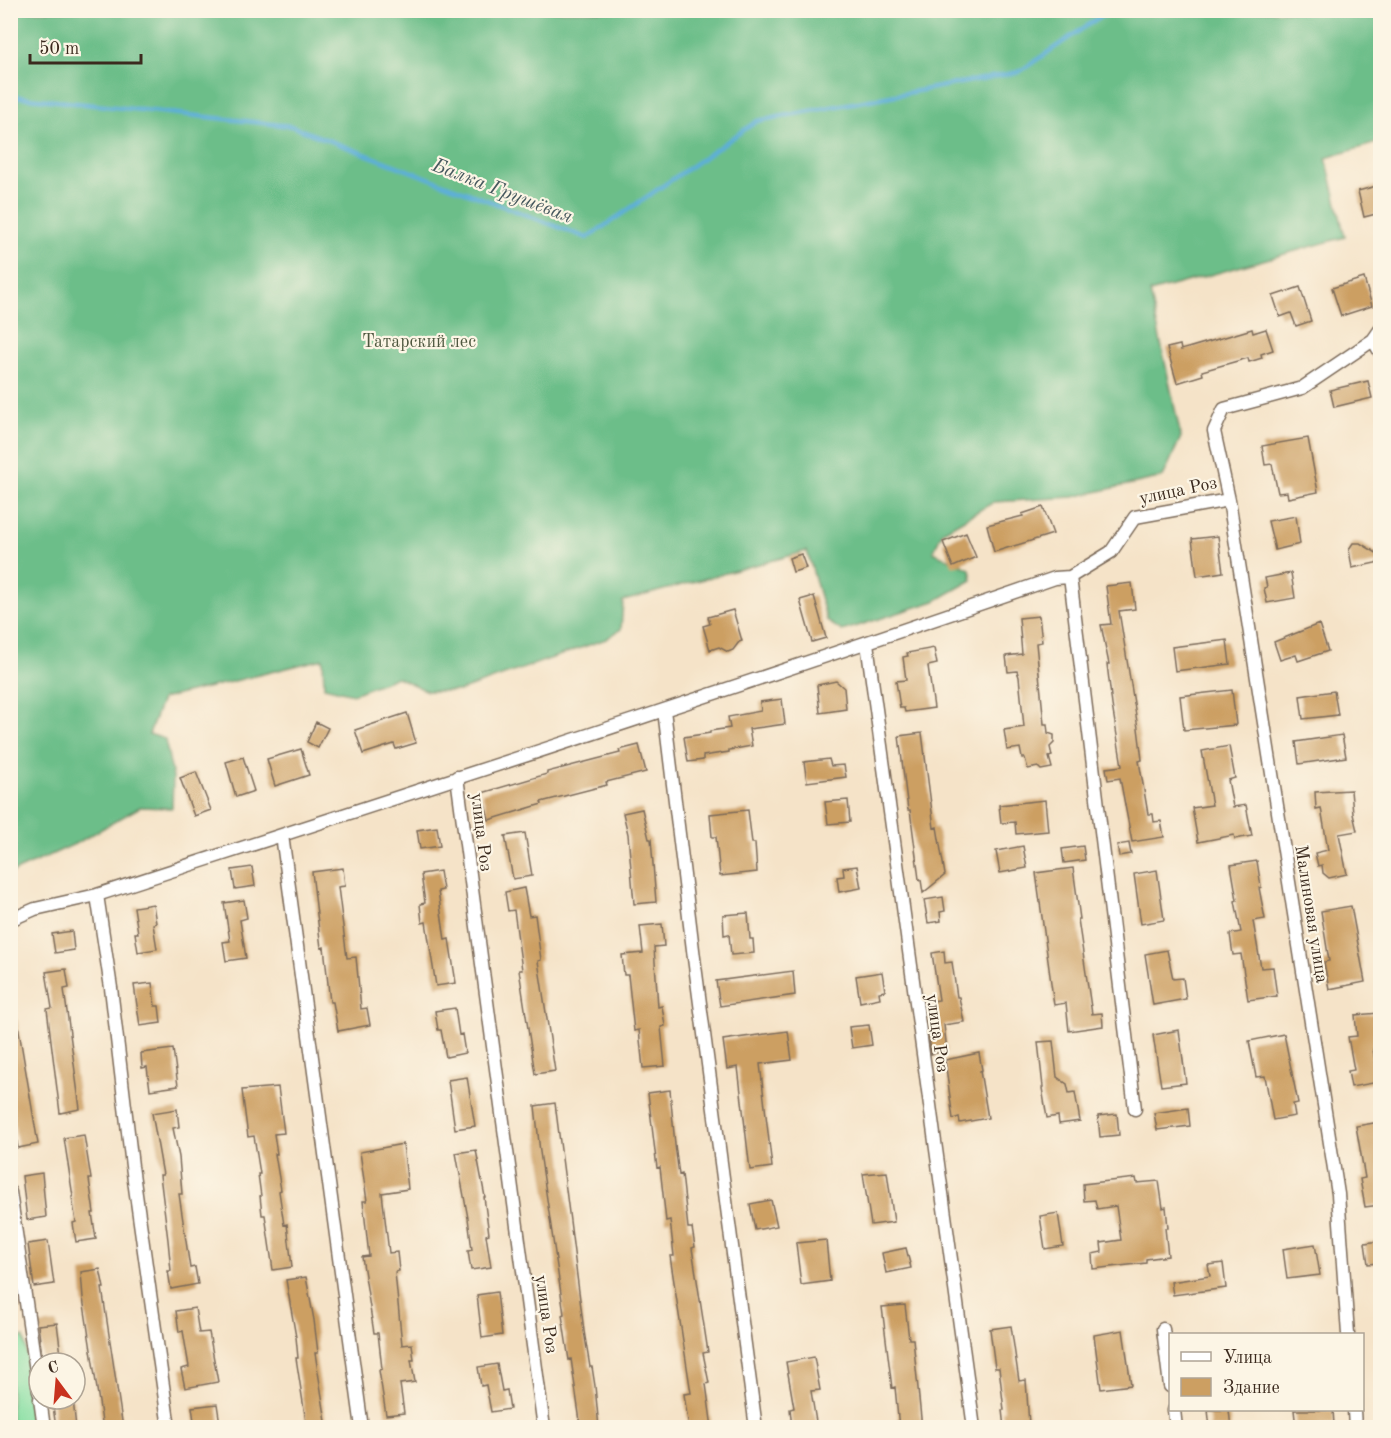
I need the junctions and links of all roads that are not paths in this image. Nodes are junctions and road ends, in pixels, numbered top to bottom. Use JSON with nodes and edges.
{"nodes":[{"id":1,"x":1377,"y":335,"type":"edge"},
{"id":2,"x":1380,"y":352,"type":"edge"},
{"id":3,"x":1229,"y":500,"type":"junction"},
{"id":4,"x":1070,"y":577,"type":"junction"},
{"id":5,"x":867,"y":643,"type":"junction"},
{"id":6,"x":664,"y":710,"type":"junction"},
{"id":7,"x":457,"y":777,"type":"junction"},
{"id":8,"x":282,"y":835,"type":"junction"},
{"id":9,"x":98,"y":895,"type":"junction"},
{"id":10,"x":10,"y":920,"type":"edge"},
{"id":11,"x":1135,"y":1109,"type":"dead end"},
{"id":12,"x":10,"y":1192,"type":"edge"},
{"id":13,"x":1163,"y":1329,"type":"dead end"},
{"id":14,"x":1348,"y":1333,"type":"edge"},
{"id":15,"x":33,"y":1351,"type":"edge"},
{"id":16,"x":1169,"y":1378,"type":"edge"},
{"id":17,"x":42,"y":1411,"type":"edge"},
{"id":18,"x":1174,"y":1411,"type":"edge"},
{"id":19,"x":1354,"y":1411,"type":"edge"},
{"id":20,"x":44,"y":1428,"type":"edge"},
{"id":21,"x":169,"y":1428,"type":"edge"},
{"id":22,"x":362,"y":1428,"type":"edge"},
{"id":23,"x":544,"y":1428,"type":"edge"},
{"id":24,"x":756,"y":1428,"type":"edge"},
{"id":25,"x":974,"y":1428,"type":"edge"},
{"id":26,"x":1176,"y":1428,"type":"edge"},
{"id":27,"x":1355,"y":1428,"type":"edge"}],
"edges":[{"from":1,"to":2,"type":"street"},
{"from":1,"to":3,"type":"street","name":"улица Роз"},
{"from":3,"to":4,"type":"street","name":"улица Роз"},
{"from":3,"to":14,"type":"street","name":"Малиновая улица"},
{"from":4,"to":5,"type":"street","name":"улица Роз"},
{"from":4,"to":11,"type":"street"},
{"from":5,"to":6,"type":"street","name":"улица Роз"},
{"from":5,"to":25,"type":"street","name":"улица Роз"},
{"from":6,"to":7,"type":"street","name":"улица Роз"},
{"from":6,"to":24,"type":"street"},
{"from":7,"to":8,"type":"street","name":"улица Роз"},
{"from":7,"to":23,"type":"street","name":"улица Роз"},
{"from":8,"to":9,"type":"street","name":"улица Роз"},
{"from":8,"to":22,"type":"street"},
{"from":9,"to":10,"type":"street","name":"улица Роз"},
{"from":9,"to":21,"type":"street"},
{"from":12,"to":15,"type":"street"},
{"from":13,"to":16,"type":"street"},
{"from":17,"to":20,"type":"street"},
{"from":18,"to":26,"type":"street"},
{"from":19,"to":27,"type":"street"}]}
